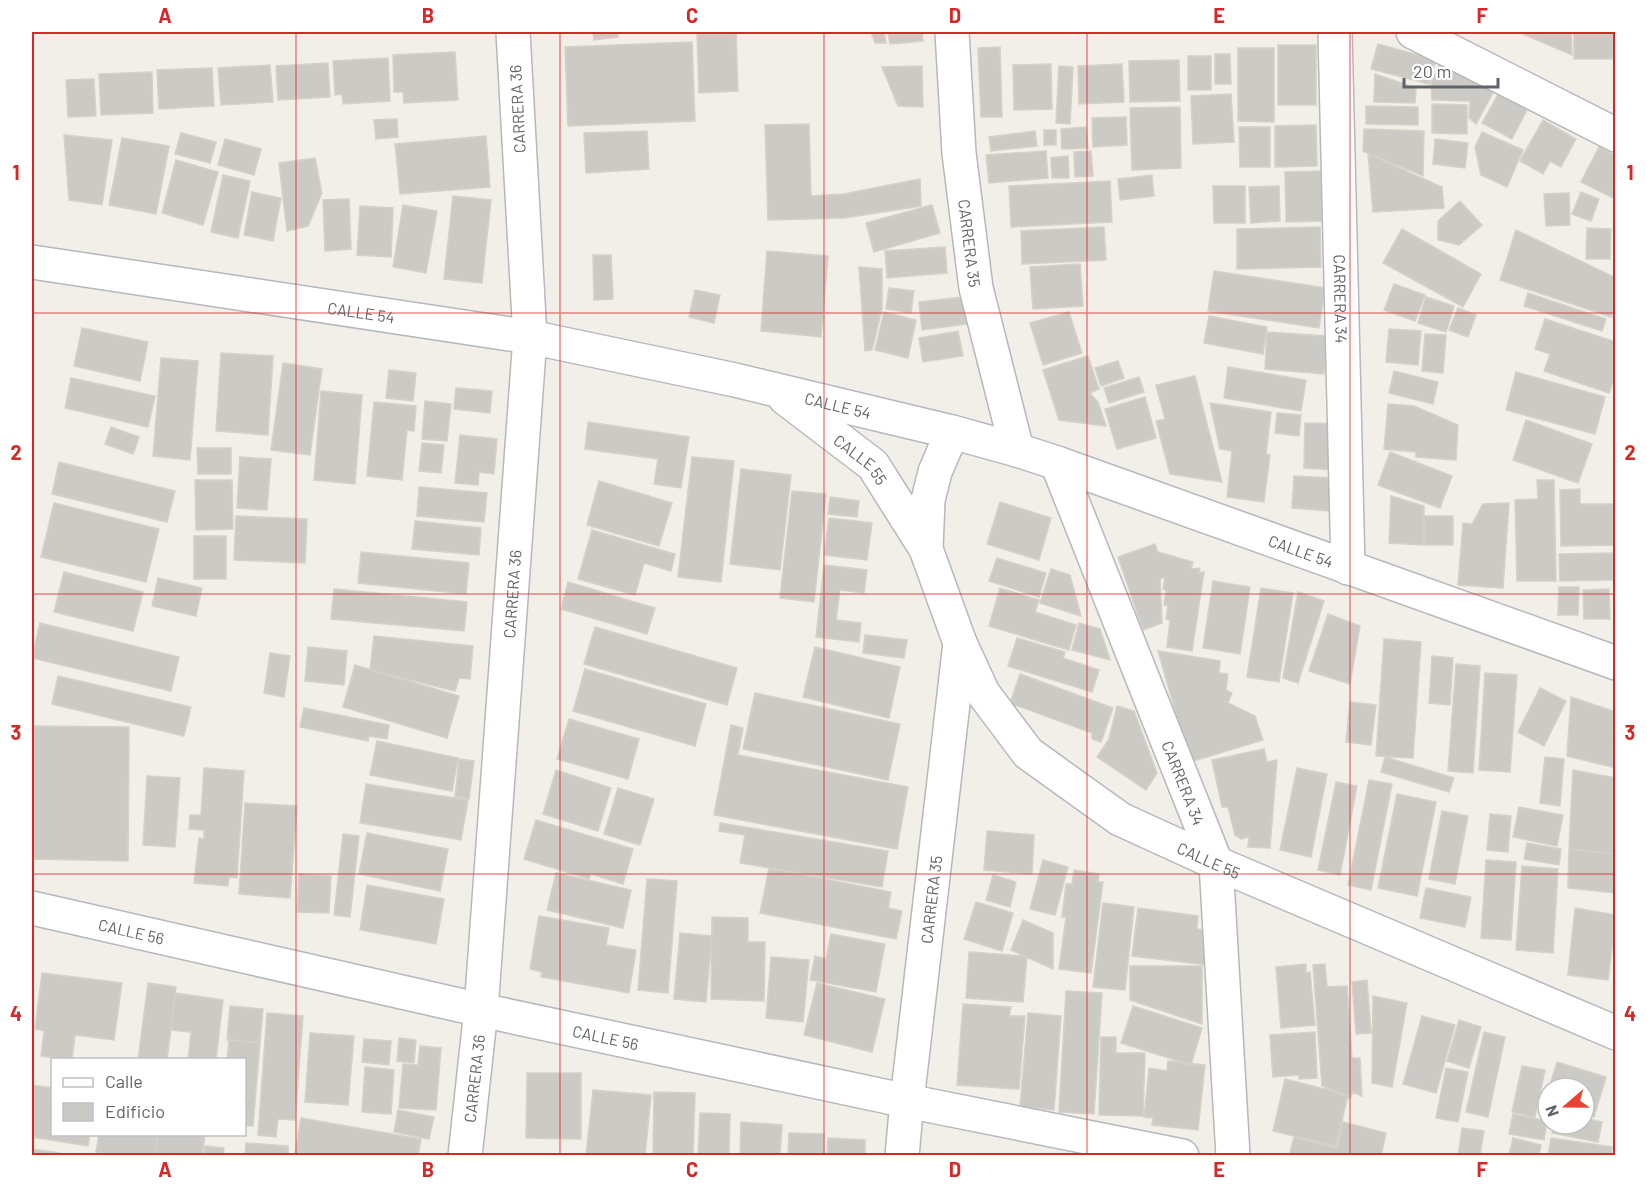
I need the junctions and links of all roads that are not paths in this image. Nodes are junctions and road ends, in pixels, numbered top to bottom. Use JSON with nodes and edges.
{"nodes":[{"id":1,"x":513,"y":32,"type":"edge"},
{"id":2,"x":952,"y":32,"type":"edge"},
{"id":3,"x":1335,"y":32,"type":"edge"},
{"id":4,"x":1413,"y":32,"type":"edge"},
{"id":5,"x":1616,"y":135,"type":"edge"},
{"id":6,"x":32,"y":262,"type":"edge"},
{"id":7,"x":530,"y":337,"type":"junction"},
{"id":8,"x":774,"y":390,"type":"junction"},
{"id":9,"x":952,"y":432,"type":"junction"},
{"id":10,"x":1017,"y":450,"type":"junction"},
{"id":11,"x":1057,"y":463,"type":"junction"},
{"id":12,"x":926,"y":549,"type":"junction"},
{"id":13,"x":1348,"y":568,"type":"junction"},
{"id":14,"x":960,"y":643,"type":"junction"},
{"id":15,"x":1616,"y":663,"type":"edge"},
{"id":16,"x":1216,"y":863,"type":"junction"},
{"id":17,"x":32,"y":908,"type":"edge"},
{"id":18,"x":481,"y":1010,"type":"junction"},
{"id":19,"x":1616,"y":1033,"type":"edge"},
{"id":20,"x":907,"y":1101,"type":"junction"},
{"id":21,"x":465,"y":1155,"type":"edge"},
{"id":22,"x":902,"y":1155,"type":"edge"},
{"id":23,"x":1182,"y":1155,"type":"edge"},
{"id":24,"x":1233,"y":1155,"type":"edge"}],
"edges":[{"from":1,"to":7,"type":"street","name":"CARRERA 36"},
{"from":2,"to":10,"type":"street","name":"CARRERA 35"},
{"from":3,"to":13,"type":"street","name":"CARRERA 34"},
{"from":4,"to":5,"type":"street"},
{"from":6,"to":7,"type":"street","name":"CALLE 54"},
{"from":7,"to":8,"type":"street","name":"CALLE 54"},
{"from":7,"to":18,"type":"street","name":"CARRERA 36"},
{"from":8,"to":9,"type":"street","name":"CALLE 54"},
{"from":8,"to":12,"type":"street","name":"CALLE 55"},
{"from":9,"to":10,"type":"street","name":"CALLE 54"},
{"from":9,"to":12,"type":"street","name":"CALLE 55"},
{"from":10,"to":11,"type":"street","name":"CALLE 54"},
{"from":11,"to":13,"type":"street","name":"CALLE 54"},
{"from":11,"to":16,"type":"street","name":"CARRERA 34"},
{"from":12,"to":14,"type":"street","name":"CALLE 55"},
{"from":13,"to":15,"type":"street","name":"CALLE 54"},
{"from":14,"to":16,"type":"street","name":"CALLE 55"},
{"from":14,"to":20,"type":"street","name":"CARRERA 35"},
{"from":16,"to":19,"type":"street","name":"CALLE 55"},
{"from":16,"to":24,"type":"street","name":"CARRERA 34"},
{"from":17,"to":18,"type":"street","name":"CALLE 56"},
{"from":18,"to":20,"type":"street","name":"CALLE 56"},
{"from":18,"to":21,"type":"street","name":"CARRERA 36"},
{"from":20,"to":22,"type":"street","name":"CARRERA 35"},
{"from":20,"to":23,"type":"street","name":"CALLE 56"}]}
